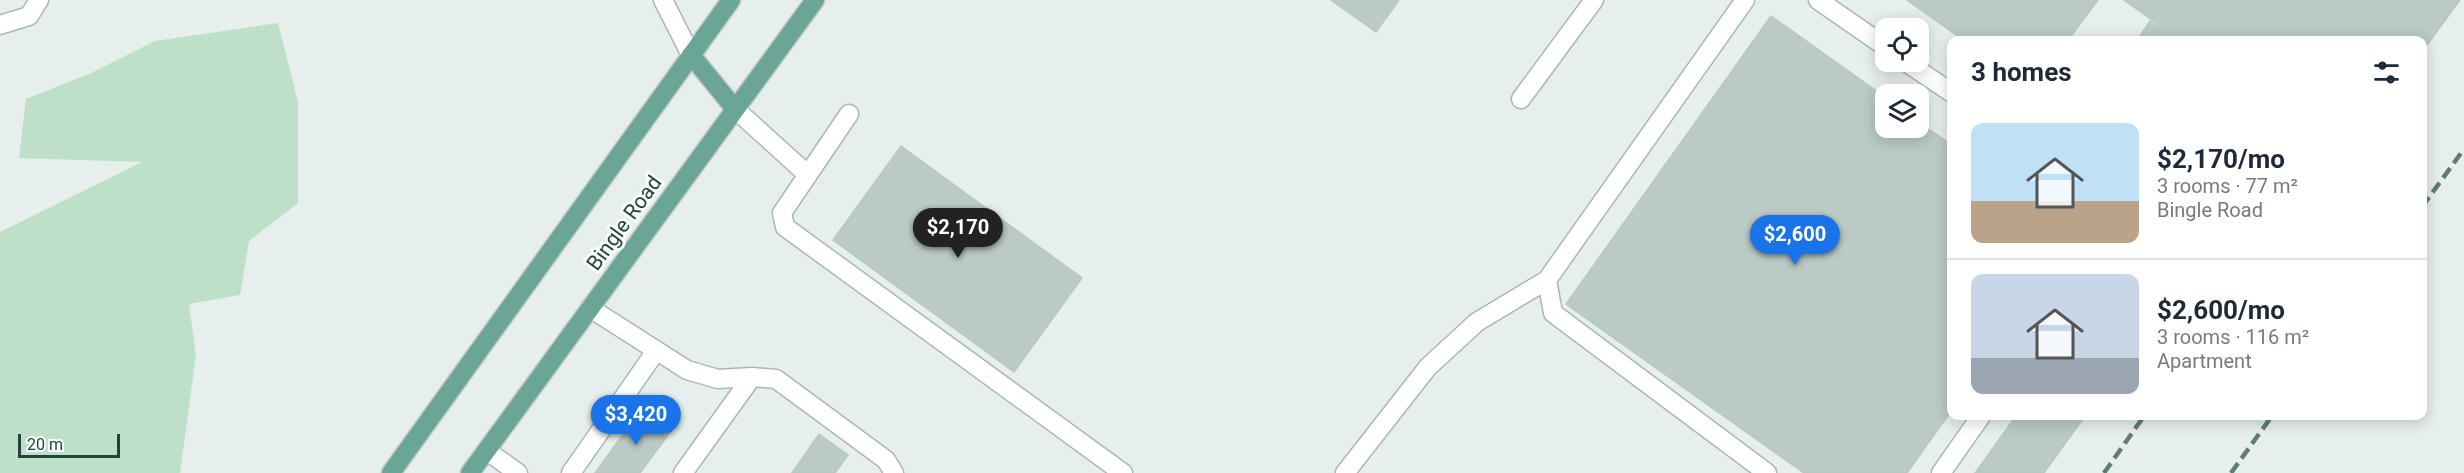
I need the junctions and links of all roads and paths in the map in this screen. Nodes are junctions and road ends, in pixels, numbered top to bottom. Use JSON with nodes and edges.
{"nodes":[{"id":1,"x":39,"y":0,"type":"edge"},
{"id":2,"x":663,"y":0,"type":"edge"},
{"id":3,"x":731,"y":0,"type":"edge"},
{"id":4,"x":815,"y":0,"type":"edge"},
{"id":5,"x":1593,"y":0,"type":"edge"},
{"id":6,"x":1745,"y":0,"type":"edge"},
{"id":7,"x":1818,"y":0,"type":"edge"},
{"id":8,"x":0,"y":25,"type":"edge"},
{"id":9,"x":1875,"y":39,"type":"edge"},
{"id":10,"x":691,"y":55,"type":"junction"},
{"id":11,"x":1921,"y":72,"type":"edge"},
{"id":12,"x":1947,"y":90,"type":"edge"},
{"id":13,"x":1521,"y":99,"type":"dead end"},
{"id":14,"x":735,"y":109,"type":"junction"},
{"id":15,"x":849,"y":114,"type":"dead end"},
{"id":16,"x":808,"y":175,"type":"junction"},
{"id":17,"x":1547,"y":280,"type":"junction"},
{"id":18,"x":590,"y":308,"type":"junction"},
{"id":19,"x":656,"y":351,"type":"junction"},
{"id":20,"x":752,"y":377,"type":"junction"},
{"id":21,"x":1978,"y":420,"type":"edge"},
{"id":22,"x":487,"y":451,"type":"junction"},
{"id":23,"x":392,"y":473,"type":"edge"},
{"id":24,"x":470,"y":473,"type":"edge"},
{"id":25,"x":518,"y":473,"type":"edge"},
{"id":26,"x":572,"y":473,"type":"edge"},
{"id":27,"x":683,"y":473,"type":"edge"},
{"id":28,"x":894,"y":473,"type":"edge"},
{"id":29,"x":1123,"y":473,"type":"edge"},
{"id":30,"x":1345,"y":473,"type":"edge"},
{"id":31,"x":1767,"y":473,"type":"edge"},
{"id":32,"x":1941,"y":473,"type":"edge"}],
"edges":[{"from":1,"to":8,"type":"lane"},
{"from":2,"to":10,"type":"lane"},
{"from":3,"to":10,"type":"main road","name":"Bingle Road"},
{"from":4,"to":14,"type":"main road","name":"Bingle Road"},
{"from":5,"to":13,"type":"lane"},
{"from":6,"to":17,"type":"lane"},
{"from":7,"to":9,"type":"lane"},
{"from":10,"to":14,"type":"main road"},
{"from":10,"to":23,"type":"main road","name":"Bingle Road"},
{"from":11,"to":12,"type":"lane"},
{"from":14,"to":16,"type":"lane"},
{"from":14,"to":18,"type":"main road","name":"Bingle Road"},
{"from":15,"to":16,"type":"lane"},
{"from":16,"to":29,"type":"lane"},
{"from":17,"to":30,"type":"lane"},
{"from":17,"to":31,"type":"lane"},
{"from":18,"to":19,"type":"lane"},
{"from":18,"to":22,"type":"main road","name":"Bingle Road"},
{"from":19,"to":20,"type":"lane"},
{"from":19,"to":26,"type":"lane"},
{"from":20,"to":27,"type":"lane"},
{"from":20,"to":28,"type":"lane"},
{"from":21,"to":32,"type":"lane"},
{"from":22,"to":24,"type":"main road","name":"Bingle Road"},
{"from":22,"to":25,"type":"lane"}]}
